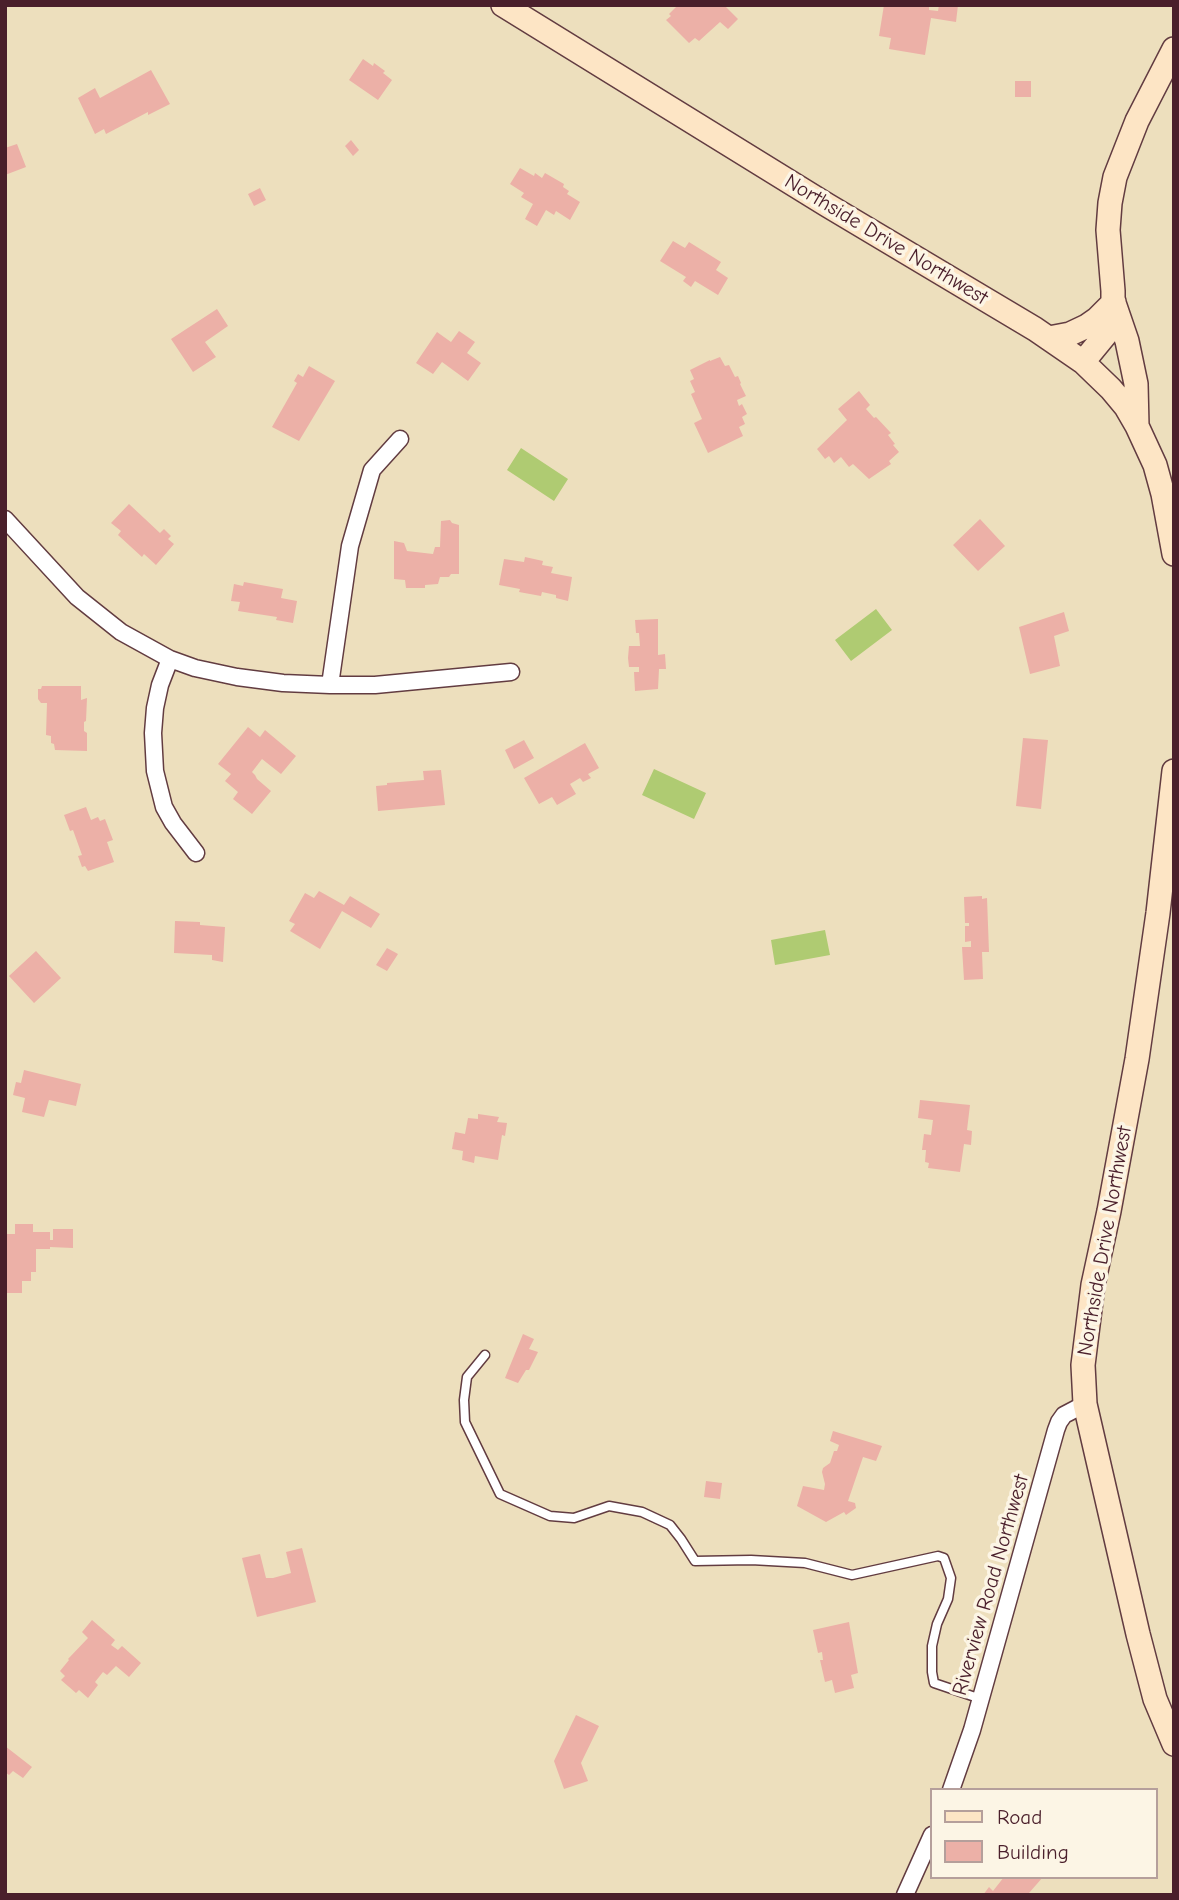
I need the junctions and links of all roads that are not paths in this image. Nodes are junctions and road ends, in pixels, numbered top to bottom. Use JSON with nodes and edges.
{"nodes":[{"id":1,"x":503,"y":5,"type":"edge"},
{"id":2,"x":1174,"y":49,"type":"edge"},
{"id":3,"x":1114,"y":302,"type":"junction"},
{"id":4,"x":1049,"y":338,"type":"junction"},
{"id":5,"x":1083,"y":362,"type":"junction"},
{"id":6,"x":1137,"y":426,"type":"junction"},
{"id":7,"x":400,"y":439,"type":"dead end"},
{"id":8,"x":5,"y":519,"type":"edge"},
{"id":9,"x":1174,"y":554,"type":"edge"},
{"id":10,"x":170,"y":659,"type":"junction"},
{"id":11,"x":511,"y":672,"type":"dead end"},
{"id":12,"x":330,"y":685,"type":"junction"},
{"id":13,"x":1174,"y":771,"type":"edge"},
{"id":14,"x":197,"y":853,"type":"dead end"},
{"id":15,"x":485,"y":1355,"type":"dead end"},
{"id":16,"x":1086,"y":1404,"type":"junction"},
{"id":17,"x":981,"y":1699,"type":"junction"},
{"id":18,"x":1174,"y":1744,"type":"edge"},
{"id":19,"x":952,"y":1788,"type":"edge"},
{"id":20,"x":930,"y":1839,"type":"edge"},
{"id":21,"x":905,"y":1895,"type":"edge"}],
"edges":[{"from":1,"to":4,"type":"main road","name":"Northside Drive Northwest"},
{"from":2,"to":3,"type":"main road"},
{"from":3,"to":4,"type":"main road"},
{"from":3,"to":5,"type":"main road"},
{"from":3,"to":6,"type":"main road"},
{"from":4,"to":5,"type":"main road","name":"Northside Drive Northwest"},
{"from":5,"to":6,"type":"main road","name":"Northside Drive Northwest"},
{"from":6,"to":9,"type":"main road","name":"Northside Drive Northwest"},
{"from":7,"to":12,"type":"street"},
{"from":8,"to":10,"type":"street"},
{"from":10,"to":12,"type":"street"},
{"from":10,"to":14,"type":"street"},
{"from":11,"to":12,"type":"street"},
{"from":13,"to":16,"type":"main road","name":"Northside Drive Northwest"},
{"from":15,"to":17,"type":"lane"},
{"from":16,"to":17,"type":"street","name":"Riverview Road Northwest"},
{"from":16,"to":18,"type":"main road","name":"Northside Drive Northwest"},
{"from":17,"to":19,"type":"street","name":"Riverview Road Northwest"},
{"from":20,"to":21,"type":"street"}]}
